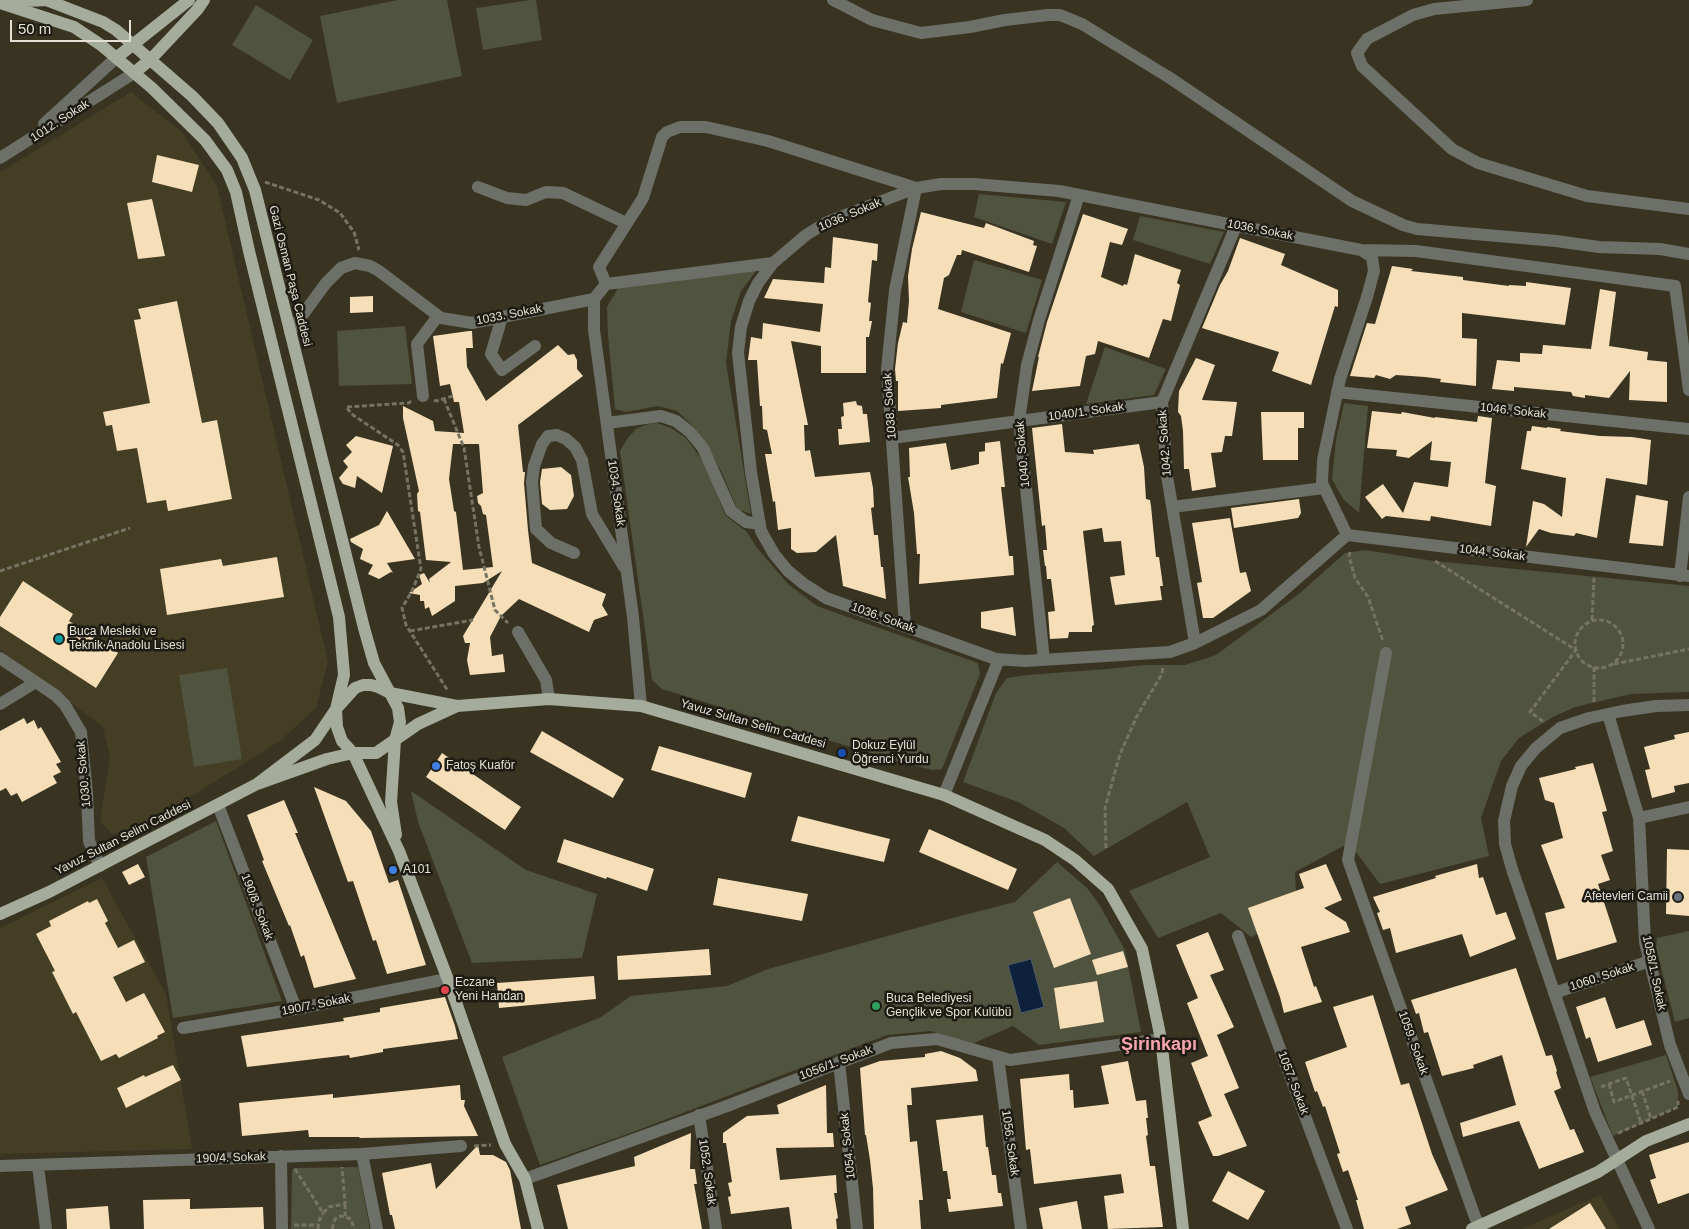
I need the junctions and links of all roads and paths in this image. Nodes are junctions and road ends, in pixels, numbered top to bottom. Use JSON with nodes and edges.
{"nodes":[{"id":1,"x":46,"y":0,"type":"edge"},
{"id":2,"x":189,"y":0,"type":"edge"},
{"id":3,"x":204,"y":0,"type":"edge"},
{"id":4,"x":833,"y":0,"type":"edge"},
{"id":5,"x":1527,"y":0,"type":"edge"},
{"id":6,"x":0,"y":2,"type":"edge"},
{"id":7,"x":132,"y":43,"type":"junction"},
{"id":8,"x":116,"y":58,"type":"junction"},
{"id":9,"x":151,"y":59,"type":"junction"},
{"id":10,"x":134,"y":73,"type":"junction"},
{"id":11,"x":20,"y":146,"type":"junction"},
{"id":12,"x":0,"y":158,"type":"edge"},
{"id":13,"x":251,"y":181,"type":"junction"},
{"id":14,"x":478,"y":187,"type":"dead end"},
{"id":15,"x":916,"y":188,"type":"junction"},
{"id":16,"x":1079,"y":195,"type":"junction"},
{"id":17,"x":1689,"y":209,"type":"edge"},
{"id":18,"x":626,"y":223,"type":"junction"},
{"id":19,"x":1236,"y":226,"type":"junction"},
{"id":20,"x":1361,"y":250,"type":"junction"},
{"id":21,"x":1689,"y":254,"type":"edge"},
{"id":22,"x":773,"y":264,"type":"junction"},
{"id":23,"x":364,"y":265,"type":"junction"},
{"id":24,"x":606,"y":284,"type":"junction"},
{"id":25,"x":594,"y":299,"type":"junction"},
{"id":26,"x":438,"y":316,"type":"junction"},
{"id":27,"x":502,"y":317,"type":"junction"},
{"id":28,"x":290,"y":332,"type":"junction"},
{"id":29,"x":535,"y":346,"type":"dead end"},
{"id":30,"x":1689,"y":390,"type":"edge"},
{"id":31,"x":1337,"y":392,"type":"junction"},
{"id":32,"x":423,"y":396,"type":"junction"},
{"id":33,"x":453,"y":396,"type":"dead end"},
{"id":34,"x":444,"y":399,"type":"junction"},
{"id":35,"x":1162,"y":402,"type":"junction"},
{"id":36,"x":1019,"y":421,"type":"junction"},
{"id":37,"x":607,"y":423,"type":"junction"},
{"id":38,"x":1689,"y":429,"type":"edge"},
{"id":39,"x":892,"y":438,"type":"junction"},
{"id":40,"x":1324,"y":488,"type":"junction"},
{"id":41,"x":1689,"y":497,"type":"edge"},
{"id":42,"x":1172,"y":506,"type":"junction"},
{"id":43,"x":760,"y":524,"type":"junction"},
{"id":44,"x":130,"y":528,"type":"dead end"},
{"id":45,"x":1351,"y":536,"type":"junction"},
{"id":46,"x":574,"y":553,"type":"dead end"},
{"id":47,"x":1444,"y":562,"type":"dead end"},
{"id":48,"x":0,"y":571,"type":"edge"},
{"id":49,"x":626,"y":571,"type":"junction"},
{"id":50,"x":1588,"y":575,"type":"dead end"},
{"id":51,"x":1594,"y":576,"type":"junction"},
{"id":52,"x":1684,"y":576,"type":"edge"},
{"id":53,"x":1603,"y":577,"type":"dead end"},
{"id":54,"x":473,"y":620,"type":"dead end"},
{"id":55,"x":1592,"y":620,"type":"junction"},
{"id":56,"x":905,"y":626,"type":"junction"},
{"id":57,"x":410,"y":631,"type":"junction"},
{"id":58,"x":518,"y":632,"type":"joint"},
{"id":59,"x":1195,"y":643,"type":"junction"},
{"id":60,"x":1689,"y":649,"type":"edge"},
{"id":61,"x":1576,"y":650,"type":"junction"},
{"id":62,"x":1165,"y":653,"type":"junction"},
{"id":63,"x":1386,"y":653,"type":"joint"},
{"id":64,"x":0,"y":658,"type":"edge"},
{"id":65,"x":999,"y":659,"type":"junction"},
{"id":66,"x":1044,"y":660,"type":"junction"},
{"id":67,"x":1611,"y":664,"type":"junction"},
{"id":68,"x":1594,"y":667,"type":"junction"},
{"id":69,"x":36,"y":682,"type":"junction"},
{"id":70,"x":390,"y":693,"type":"junction"},
{"id":71,"x":549,"y":699,"type":"junction"},
{"id":72,"x":1600,"y":701,"type":"dead end"},
{"id":73,"x":1594,"y":703,"type":"junction"},
{"id":74,"x":0,"y":704,"type":"edge"},
{"id":75,"x":1585,"y":705,"type":"dead end"},
{"id":76,"x":1689,"y":705,"type":"edge"},
{"id":77,"x":457,"y":706,"type":"junction"},
{"id":78,"x":641,"y":706,"type":"junction"},
{"id":79,"x":336,"y":709,"type":"junction"},
{"id":80,"x":1608,"y":714,"type":"junction"},
{"id":81,"x":1548,"y":720,"type":"dead end"},
{"id":82,"x":394,"y":740,"type":"junction"},
{"id":83,"x":353,"y":753,"type":"junction"},
{"id":84,"x":257,"y":784,"type":"junction"},
{"id":85,"x":944,"y":795,"type":"junction"},
{"id":86,"x":218,"y":805,"type":"junction"},
{"id":87,"x":1689,"y":806,"type":"edge"},
{"id":88,"x":1639,"y":818,"type":"junction"},
{"id":89,"x":1106,"y":848,"type":"dead end"},
{"id":90,"x":399,"y":850,"type":"junction"},
{"id":91,"x":100,"y":866,"type":"junction"},
{"id":92,"x":0,"y":914,"type":"edge"},
{"id":93,"x":1238,"y":936,"type":"dead end"},
{"id":94,"x":1650,"y":961,"type":"junction"},
{"id":95,"x":447,"y":979,"type":"junction"},
{"id":96,"x":1554,"y":993,"type":"junction"},
{"id":97,"x":296,"y":1009,"type":"junction"},
{"id":98,"x":183,"y":1028,"type":"dead end"},
{"id":99,"x":1161,"y":1039,"type":"junction"},
{"id":100,"x":998,"y":1057,"type":"junction"},
{"id":101,"x":839,"y":1062,"type":"junction"},
{"id":102,"x":1609,"y":1084,"type":"junction"},
{"id":103,"x":1676,"y":1085,"type":"dead end"},
{"id":104,"x":1596,"y":1088,"type":"dead end"},
{"id":105,"x":1642,"y":1091,"type":"junction"},
{"id":106,"x":1632,"y":1095,"type":"junction"},
{"id":107,"x":1684,"y":1097,"type":"edge"},
{"id":108,"x":699,"y":1115,"type":"junction"},
{"id":109,"x":1651,"y":1119,"type":"junction"},
{"id":110,"x":1641,"y":1124,"type":"junction"},
{"id":111,"x":1689,"y":1124,"type":"edge"},
{"id":112,"x":1613,"y":1136,"type":"dead end"},
{"id":113,"x":505,"y":1144,"type":"junction"},
{"id":114,"x":461,"y":1146,"type":"joint"},
{"id":115,"x":362,"y":1154,"type":"junction"},
{"id":116,"x":281,"y":1156,"type":"junction"},
{"id":117,"x":1617,"y":1160,"type":"junction"},
{"id":118,"x":0,"y":1166,"type":"edge"},
{"id":119,"x":38,"y":1166,"type":"junction"},
{"id":120,"x":333,"y":1167,"type":"dead end"},
{"id":121,"x":304,"y":1168,"type":"dead end"},
{"id":122,"x":525,"y":1179,"type":"junction"},
{"id":123,"x":345,"y":1204,"type":"junction"},
{"id":124,"x":324,"y":1213,"type":"junction"},
{"id":125,"x":345,"y":1216,"type":"junction"},
{"id":126,"x":1475,"y":1227,"type":"edge"},
{"id":127,"x":1648,"y":1228,"type":"edge"},
{"id":128,"x":46,"y":1229,"type":"edge"},
{"id":129,"x":282,"y":1229,"type":"edge"},
{"id":130,"x":318,"y":1229,"type":"edge"},
{"id":131,"x":332,"y":1229,"type":"edge"},
{"id":132,"x":354,"y":1229,"type":"edge"},
{"id":133,"x":377,"y":1229,"type":"edge"},
{"id":134,"x":538,"y":1229,"type":"edge"},
{"id":135,"x":716,"y":1229,"type":"edge"},
{"id":136,"x":856,"y":1229,"type":"edge"},
{"id":137,"x":1022,"y":1229,"type":"edge"},
{"id":138,"x":1183,"y":1229,"type":"edge"},
{"id":139,"x":1347,"y":1229,"type":"edge"}],
"edges":[{"from":1,"to":6,"type":"main road","name":"Gazi Osman Paşa Caddesi"},
{"from":1,"to":7,"type":"main road","name":"Gazi Osman Paşa Caddesi"},
{"from":2,"to":7,"type":"main road"},
{"from":3,"to":9,"type":"main road"},
{"from":4,"to":21,"type":"street"},
{"from":5,"to":17,"type":"street"},
{"from":6,"to":8,"type":"main road","name":"Gazi Osman Paşa Caddesi"},
{"from":7,"to":8,"type":"main road"},
{"from":7,"to":9,"type":"main road","name":"Gazi Osman Paşa Caddesi"},
{"from":8,"to":10,"type":"main road","name":"Gazi Osman Paşa Caddesi"},
{"from":8,"to":11,"type":"street","name":"1012. Sokak"},
{"from":9,"to":10,"type":"main road"},
{"from":9,"to":13,"type":"main road","name":"Gazi Osman Paşa Caddesi"},
{"from":10,"to":11,"type":"street","name":"1012. Sokak"},
{"from":10,"to":79,"type":"main road","name":"Gazi Osman Paşa Caddesi"},
{"from":11,"to":12,"type":"street"},
{"from":13,"to":23,"type":"path"},
{"from":13,"to":28,"type":"main road","name":"Gazi Osman Paşa Caddesi"},
{"from":14,"to":18,"type":"street"},
{"from":15,"to":16,"type":"street","name":"1036. Sokak"},
{"from":15,"to":18,"type":"street"},
{"from":15,"to":22,"type":"street","name":"1036. Sokak"},
{"from":15,"to":39,"type":"street","name":"1038. Sokak"},
{"from":16,"to":19,"type":"street","name":"1036. Sokak"},
{"from":16,"to":36,"type":"street","name":"1040. Sokak"},
{"from":18,"to":24,"type":"street"},
{"from":19,"to":20,"type":"street","name":"1036. Sokak"},
{"from":19,"to":35,"type":"street","name":"1042. Sokak"},
{"from":20,"to":30,"type":"street","name":"1036. Sokak"},
{"from":20,"to":31,"type":"street"},
{"from":22,"to":24,"type":"street"},
{"from":22,"to":43,"type":"street","name":"1036. Sokak"},
{"from":23,"to":26,"type":"street","name":"1033. Sokak"},
{"from":23,"to":28,"type":"street"},
{"from":24,"to":25,"type":"street"},
{"from":25,"to":27,"type":"street","name":"1033. Sokak"},
{"from":25,"to":37,"type":"street","name":"1034. Sokak"},
{"from":26,"to":27,"type":"street","name":"1033. Sokak"},
{"from":26,"to":32,"type":"street"},
{"from":27,"to":29,"type":"street"},
{"from":28,"to":70,"type":"main road","name":"Gazi Osman Paşa Caddesi"},
{"from":31,"to":38,"type":"street","name":"1046. Sokak"},
{"from":31,"to":40,"type":"street"},
{"from":32,"to":34,"type":"path"},
{"from":32,"to":57,"type":"path"},
{"from":33,"to":34,"type":"path"},
{"from":34,"to":58,"type":"path"},
{"from":35,"to":36,"type":"street","name":"1040/1. Sokak"},
{"from":35,"to":42,"type":"street","name":"1042. Sokak"},
{"from":36,"to":39,"type":"street","name":"1040/1. Sokak"},
{"from":36,"to":66,"type":"street","name":"1040. Sokak"},
{"from":37,"to":43,"type":"street"},
{"from":37,"to":49,"type":"street","name":"1034. Sokak"},
{"from":39,"to":56,"type":"street","name":"1038. Sokak"},
{"from":40,"to":42,"type":"street"},
{"from":40,"to":45,"type":"street"},
{"from":41,"to":52,"type":"street"},
{"from":42,"to":59,"type":"street","name":"1042. Sokak"},
{"from":43,"to":56,"type":"street","name":"1036. Sokak"},
{"from":44,"to":48,"type":"path"},
{"from":45,"to":52,"type":"street","name":"1044. Sokak"},
{"from":45,"to":59,"type":"street","name":"1036. Sokak"},
{"from":45,"to":63,"type":"path"},
{"from":46,"to":49,"type":"street"},
{"from":47,"to":61,"type":"path"},
{"from":49,"to":78,"type":"street","name":"1034. Sokak"},
{"from":50,"to":51,"type":"path"},
{"from":51,"to":53,"type":"path"},
{"from":51,"to":55,"type":"path"},
{"from":54,"to":57,"type":"path"},
{"from":55,"to":61,"type":"path"},
{"from":55,"to":67,"type":"path"},
{"from":56,"to":65,"type":"street","name":"1036. Sokak"},
{"from":57,"to":77,"type":"path"},
{"from":58,"to":71,"type":"street"},
{"from":59,"to":62,"type":"street","name":"1036. Sokak"},
{"from":60,"to":67,"type":"path"},
{"from":61,"to":68,"type":"path"},
{"from":61,"to":81,"type":"path"},
{"from":62,"to":66,"type":"street","name":"1036. Sokak"},
{"from":62,"to":89,"type":"path"},
{"from":63,"to":126,"type":"street","name":"1059. Sokak"},
{"from":64,"to":69,"type":"street","name":"1030. Sokak"},
{"from":65,"to":66,"type":"street","name":"1036. Sokak"},
{"from":65,"to":85,"type":"street"},
{"from":67,"to":68,"type":"path"},
{"from":68,"to":73,"type":"path"},
{"from":69,"to":74,"type":"street"},
{"from":69,"to":91,"type":"street","name":"1030. Sokak"},
{"from":70,"to":77,"type":"main road"},
{"from":70,"to":79,"type":"main road"},
{"from":70,"to":82,"type":"main road"},
{"from":71,"to":77,"type":"main road","name":"Yavuz Sultan Selim Caddesi"},
{"from":71,"to":78,"type":"main road","name":"Yavuz Sultan Selim Caddesi"},
{"from":72,"to":73,"type":"path"},
{"from":73,"to":75,"type":"path"},
{"from":76,"to":80,"type":"street"},
{"from":77,"to":82,"type":"main road","name":"Yavuz Sultan Selim Caddesi"},
{"from":78,"to":85,"type":"main road","name":"Yavuz Sultan Selim Caddesi"},
{"from":79,"to":83,"type":"main road"},
{"from":79,"to":84,"type":"main road","name":"Yavuz Sultan Selim Caddesi"},
{"from":80,"to":88,"type":"street","name":"1058/1. Sokak"},
{"from":80,"to":96,"type":"street"},
{"from":82,"to":83,"type":"main road","name":"Yavuz Sultan Selim Caddesi"},
{"from":82,"to":90,"type":"main road"},
{"from":83,"to":84,"type":"main road","name":"Yavuz Sultan Selim Caddesi"},
{"from":83,"to":90,"type":"main road"},
{"from":84,"to":86,"type":"main road","name":"Yavuz Sultan Selim Caddesi"},
{"from":85,"to":99,"type":"main road","name":"Yavuz Sultan Selim Caddesi"},
{"from":86,"to":91,"type":"main road","name":"Yavuz Sultan Selim Caddesi"},
{"from":86,"to":97,"type":"street","name":"190/8. Sokak"},
{"from":87,"to":88,"type":"street"},
{"from":88,"to":94,"type":"street","name":"1058/1. Sokak"},
{"from":90,"to":95,"type":"main road"},
{"from":91,"to":92,"type":"main road","name":"Yavuz Sultan Selim Caddesi"},
{"from":93,"to":139,"type":"street","name":"1057. Sokak"},
{"from":94,"to":96,"type":"street","name":"1060. Sokak"},
{"from":94,"to":107,"type":"street","name":"1058/1. Sokak"},
{"from":95,"to":97,"type":"street","name":"190/7. Sokak"},
{"from":95,"to":113,"type":"main road"},
{"from":96,"to":117,"type":"street"},
{"from":97,"to":98,"type":"street","name":"190/7. Sokak"},
{"from":99,"to":100,"type":"street","name":"1056/1. Sokak"},
{"from":99,"to":138,"type":"main road","name":"Yavuz Sultan Selim Caddesi"},
{"from":100,"to":101,"type":"street","name":"1056/1. Sokak"},
{"from":100,"to":137,"type":"street","name":"1056. Sokak"},
{"from":101,"to":108,"type":"street","name":"1056/1. Sokak"},
{"from":101,"to":136,"type":"street","name":"1054. Sokak"},
{"from":102,"to":104,"type":"path"},
{"from":102,"to":106,"type":"path"},
{"from":102,"to":106,"type":"path"},
{"from":103,"to":105,"type":"path"},
{"from":105,"to":106,"type":"path"},
{"from":105,"to":109,"type":"path"},
{"from":106,"to":110,"type":"path"},
{"from":107,"to":109,"type":"path"},
{"from":108,"to":122,"type":"street","name":"1056/1. Sokak"},
{"from":108,"to":135,"type":"street","name":"1052. Sokak"},
{"from":109,"to":110,"type":"path"},
{"from":110,"to":112,"type":"path"},
{"from":111,"to":117,"type":"main road"},
{"from":113,"to":114,"type":"path"},
{"from":113,"to":122,"type":"main road"},
{"from":114,"to":115,"type":"street","name":"190/4. Sokak"},
{"from":115,"to":116,"type":"street","name":"190/4. Sokak"},
{"from":115,"to":133,"type":"street"},
{"from":116,"to":119,"type":"street","name":"190/4. Sokak"},
{"from":116,"to":129,"type":"street"},
{"from":117,"to":126,"type":"main road"},
{"from":117,"to":127,"type":"street"},
{"from":118,"to":119,"type":"street","name":"190/4. Sokak"},
{"from":119,"to":128,"type":"street"},
{"from":120,"to":123,"type":"path"},
{"from":121,"to":124,"type":"path"},
{"from":122,"to":134,"type":"main road"},
{"from":123,"to":124,"type":"path"},
{"from":123,"to":125,"type":"path"},
{"from":124,"to":130,"type":"path"},
{"from":125,"to":131,"type":"path"},
{"from":125,"to":132,"type":"path"}]}
